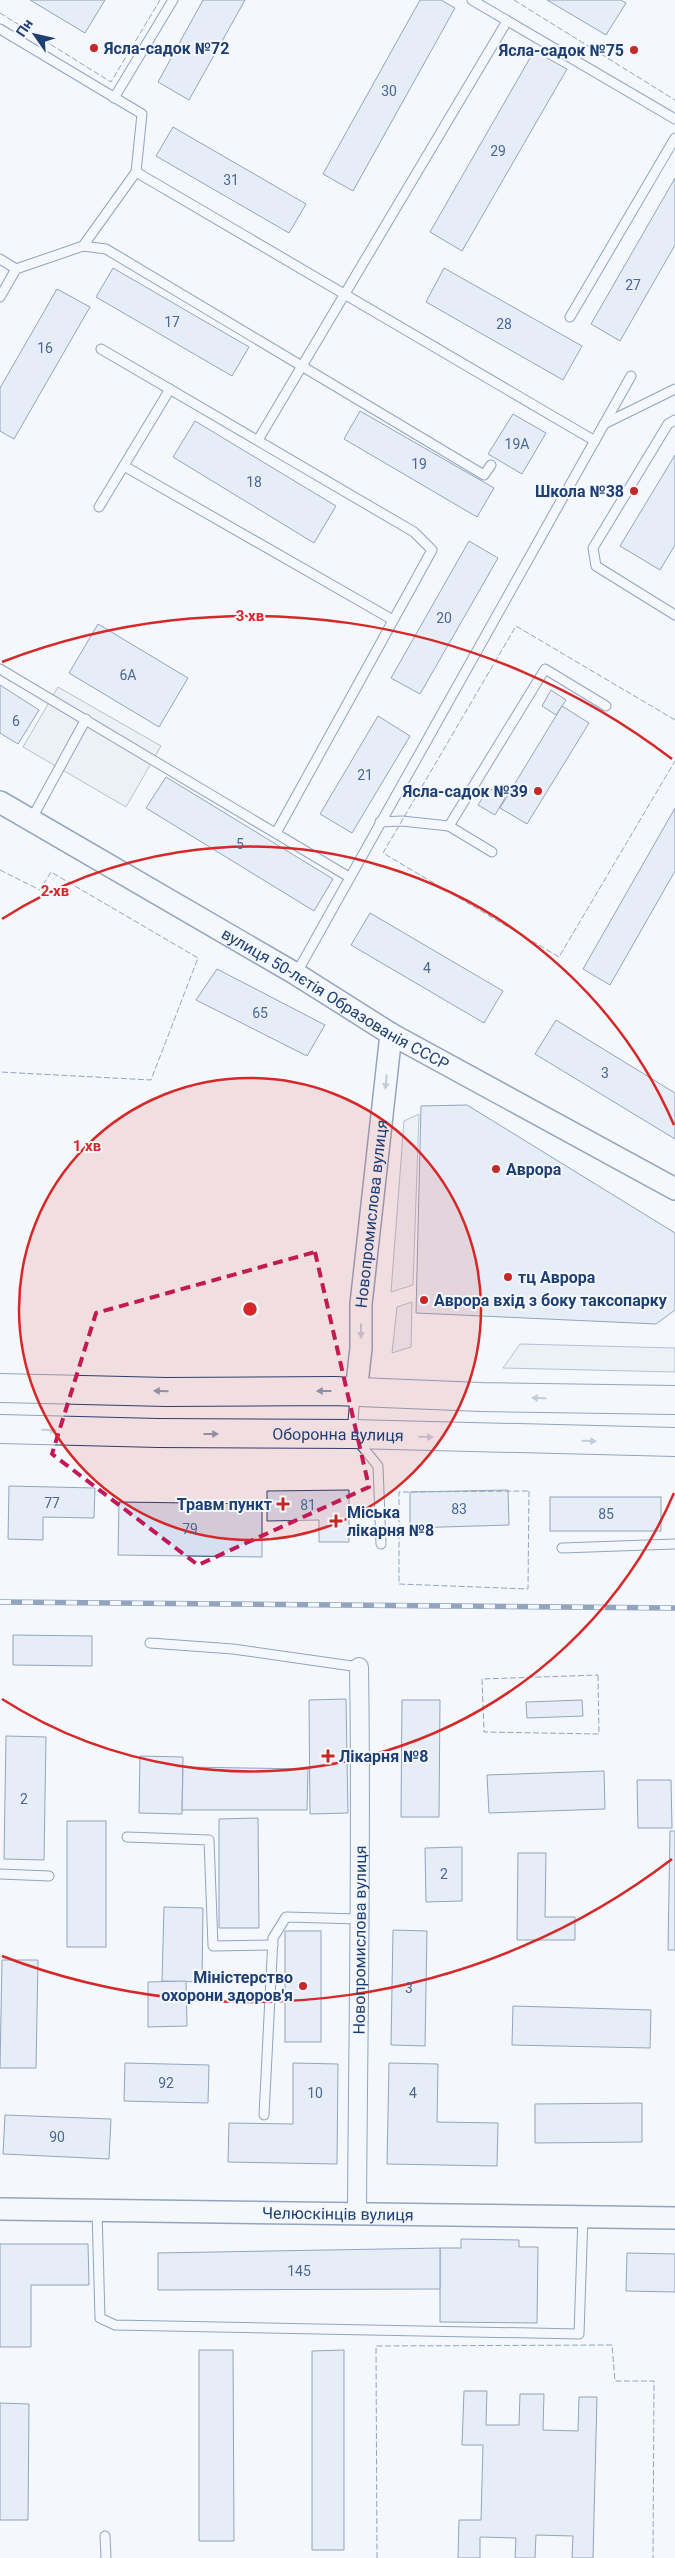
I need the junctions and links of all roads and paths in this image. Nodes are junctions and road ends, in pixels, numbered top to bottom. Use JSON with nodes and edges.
{"nodes":[{"id":1,"x":173,"y":0,"type":"edge"},
{"id":2,"x":474,"y":0,"type":"edge"},
{"id":3,"x":507,"y":20,"type":"junction"},
{"id":4,"x":0,"y":29,"type":"edge"},
{"id":5,"x":114,"y":98,"type":"junction"},
{"id":6,"x":675,"y":119,"type":"edge"},
{"id":7,"x":675,"y":138,"type":"edge"},
{"id":8,"x":136,"y":172,"type":"junction"},
{"id":9,"x":83,"y":246,"type":"junction"},
{"id":10,"x":0,"y":259,"type":"edge"},
{"id":11,"x":16,"y":269,"type":"junction"},
{"id":12,"x":345,"y":293,"type":"junction"},
{"id":13,"x":0,"y":297,"type":"edge"},
{"id":14,"x":570,"y":317,"type":"dead end"},
{"id":15,"x":100,"y":349,"type":"dead end"},
{"id":16,"x":301,"y":367,"type":"junction"},
{"id":17,"x":632,"y":376,"type":"dead end"},
{"id":18,"x":675,"y":389,"type":"edge"},
{"id":19,"x":170,"y":390,"type":"junction"},
{"id":20,"x":675,"y":420,"type":"edge"},
{"id":21,"x":604,"y":424,"type":"junction"},
{"id":22,"x":258,"y":440,"type":"junction"},
{"id":23,"x":594,"y":441,"type":"junction"},
{"id":24,"x":492,"y":465,"type":"dead end"},
{"id":25,"x":124,"y":466,"type":"junction"},
{"id":26,"x":99,"y":507,"type":"dead end"},
{"id":27,"x":675,"y":615,"type":"edge"},
{"id":28,"x":394,"y":620,"type":"junction"},
{"id":29,"x":0,"y":668,"type":"edge"},
{"id":30,"x":606,"y":706,"type":"dead end"},
{"id":31,"x":86,"y":719,"type":"junction"},
{"id":32,"x":0,"y":802,"type":"edge"},
{"id":33,"x":31,"y":821,"type":"junction"},
{"id":34,"x":380,"y":822,"type":"junction"},
{"id":35,"x":449,"y":826,"type":"junction"},
{"id":36,"x":276,"y":833,"type":"junction"},
{"id":37,"x":492,"y":852,"type":"dead end"},
{"id":38,"x":349,"y":877,"type":"junction"},
{"id":39,"x":296,"y":974,"type":"junction"},
{"id":40,"x":391,"y":1034,"type":"junction"},
{"id":41,"x":675,"y":1189,"type":"edge"},
{"id":42,"x":0,"y":1388,"type":"edge"},
{"id":43,"x":356,"y":1393,"type":"junction"},
{"id":44,"x":675,"y":1400,"type":"edge"},
{"id":45,"x":0,"y":1429,"type":"edge"},
{"id":46,"x":352,"y":1434,"type":"junction"},
{"id":47,"x":675,"y":1442,"type":"edge"},
{"id":48,"x":380,"y":1544,"type":"dead end"},
{"id":49,"x":675,"y":1544,"type":"edge"},
{"id":50,"x":562,"y":1548,"type":"dead end"},
{"id":51,"x":150,"y":1643,"type":"dead end"},
{"id":52,"x":359,"y":1666,"type":"joint"},
{"id":53,"x":127,"y":1837,"type":"dead end"},
{"id":54,"x":0,"y":1874,"type":"edge"},
{"id":55,"x":49,"y":1876,"type":"dead end"},
{"id":56,"x":359,"y":1919,"type":"junction"},
{"id":57,"x":273,"y":1945,"type":"junction"},
{"id":58,"x":264,"y":2115,"type":"dead end"},
{"id":59,"x":0,"y":2209,"type":"edge"},
{"id":60,"x":97,"y":2210,"type":"junction"},
{"id":61,"x":357,"y":2212,"type":"junction"},
{"id":62,"x":583,"y":2216,"type":"junction"},
{"id":63,"x":675,"y":2218,"type":"edge"},
{"id":64,"x":105,"y":2536,"type":"dead end"},
{"id":65,"x":106,"y":2558,"type":"edge"}],
"edges":[{"from":1,"to":5,"type":"lane"},
{"from":2,"to":3,"type":"lane"},
{"from":3,"to":6,"type":"lane"},
{"from":3,"to":12,"type":"lane"},
{"from":4,"to":5,"type":"lane"},
{"from":5,"to":8,"type":"lane"},
{"from":7,"to":14,"type":"lane"},
{"from":8,"to":9,"type":"lane"},
{"from":8,"to":12,"type":"lane"},
{"from":9,"to":11,"type":"lane"},
{"from":9,"to":16,"type":"lane"},
{"from":10,"to":11,"type":"lane"},
{"from":11,"to":13,"type":"lane"},
{"from":12,"to":16,"type":"lane"},
{"from":12,"to":23,"type":"lane"},
{"from":15,"to":19,"type":"lane"},
{"from":16,"to":22,"type":"lane"},
{"from":16,"to":24,"type":"lane"},
{"from":17,"to":21,"type":"lane"},
{"from":18,"to":21,"type":"lane"},
{"from":19,"to":22,"type":"lane"},
{"from":19,"to":25,"type":"lane"},
{"from":20,"to":27,"type":"lane"},
{"from":21,"to":23,"type":"lane"},
{"from":22,"to":28,"type":"lane"},
{"from":23,"to":34,"type":"lane"},
{"from":25,"to":26,"type":"lane"},
{"from":25,"to":28,"type":"lane"},
{"from":28,"to":36,"type":"lane"},
{"from":29,"to":31,"type":"lane"},
{"from":30,"to":35,"type":"lane"},
{"from":31,"to":33,"type":"lane"},
{"from":31,"to":36,"type":"lane"},
{"from":32,"to":33,"type":"street","name":"вулиця 50-лєтія Образованія СССР"},
{"from":33,"to":39,"type":"street","name":"вулиця 50-лєтія Образованія СССР"},
{"from":34,"to":35,"type":"lane"},
{"from":34,"to":38,"type":"lane"},
{"from":35,"to":37,"type":"lane"},
{"from":36,"to":38,"type":"lane"},
{"from":38,"to":39,"type":"lane"},
{"from":39,"to":40,"type":"street","name":"вулиця 50-лєтія Образованія СССР"},
{"from":40,"to":41,"type":"street","name":"вулиця 50-лєтія Образованія СССР"},
{"from":40,"to":43,"type":"street","name":"Новопромислова вулиця","one_way":true},
{"from":43,"to":42,"type":"main road","one_way":true},
{"from":44,"to":43,"type":"main road","one_way":true},
{"from":43,"to":46,"type":"lane"},
{"from":45,"to":46,"type":"main road","name":"Оборонна вулиця","one_way":true},
{"from":46,"to":47,"type":"main road","name":"Оборонна вулиця","one_way":true},
{"from":46,"to":48,"type":"lane"},
{"from":49,"to":50,"type":"lane"},
{"from":51,"to":52,"type":"lane"},
{"from":52,"to":56,"type":"street","name":"Новопромислова вулиця"},
{"from":53,"to":57,"type":"lane"},
{"from":54,"to":55,"type":"lane"},
{"from":56,"to":57,"type":"lane"},
{"from":56,"to":61,"type":"street","name":"Новопромислова вулиця"},
{"from":57,"to":58,"type":"lane"},
{"from":59,"to":60,"type":"street","name":"Челюскінців вулиця"},
{"from":60,"to":61,"type":"street","name":"Челюскінців вулиця"},
{"from":60,"to":62,"type":"lane"},
{"from":61,"to":62,"type":"street","name":"Челюскінців вулиця"},
{"from":62,"to":63,"type":"street","name":"Челюскінців вулиця"},
{"from":64,"to":65,"type":"lane"}]}
